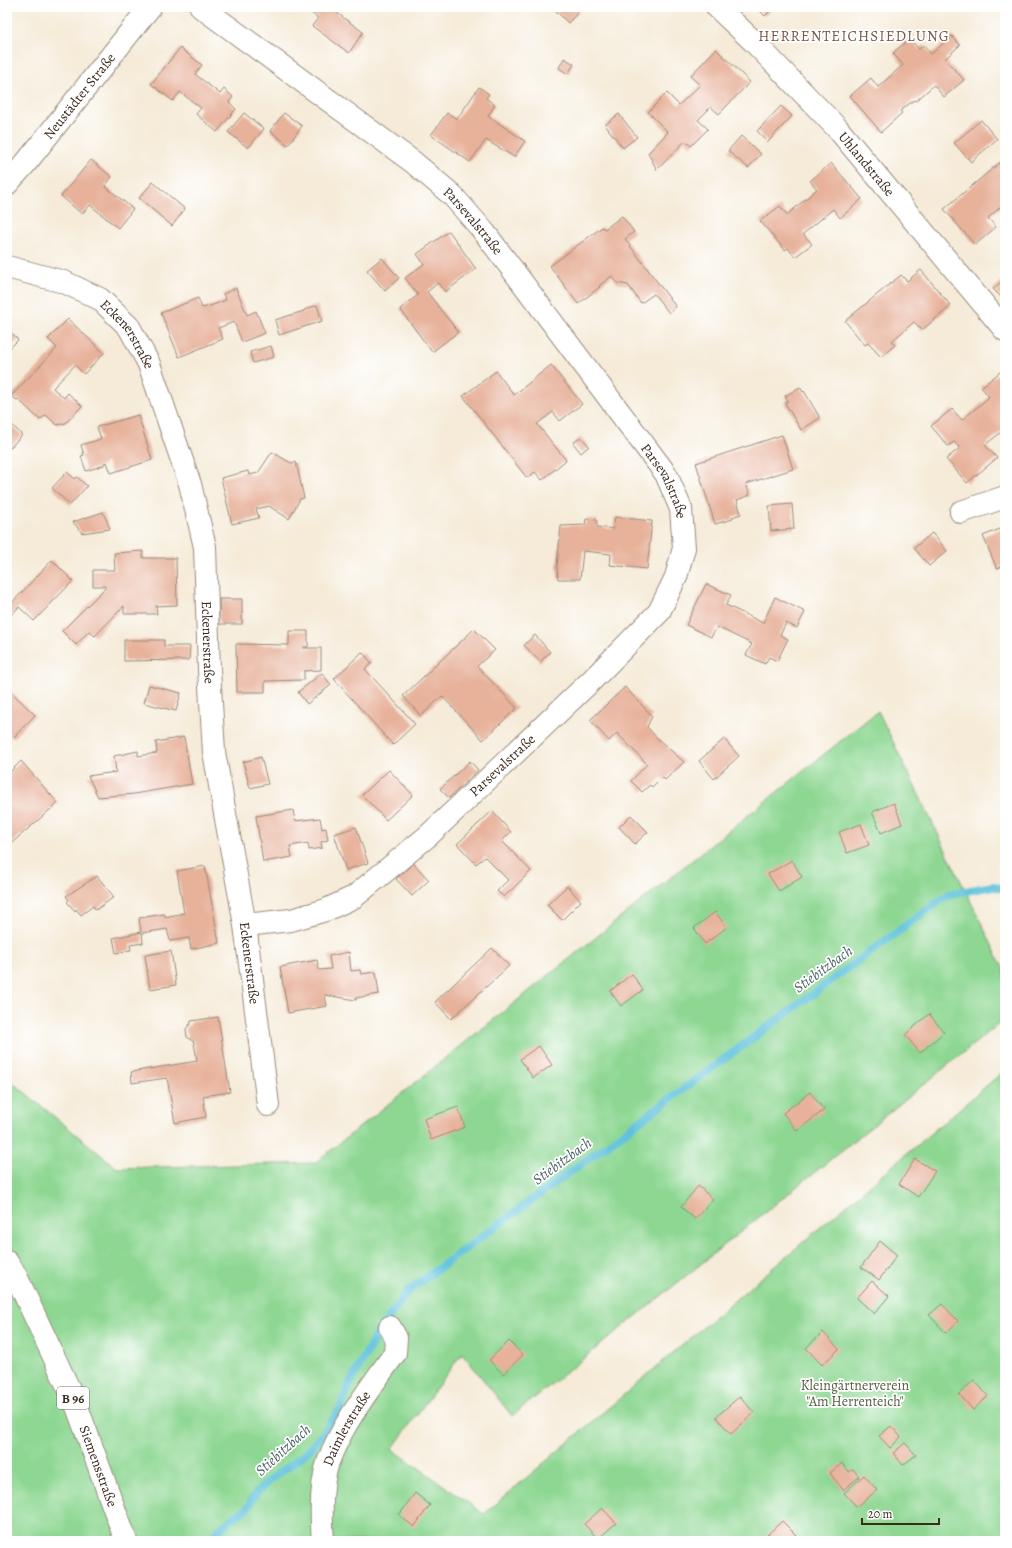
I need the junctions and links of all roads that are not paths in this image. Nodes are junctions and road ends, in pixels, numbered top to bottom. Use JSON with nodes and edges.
{"nodes":[{"id":1,"x":150,"y":7,"type":"edge"},
{"id":2,"x":201,"y":7,"type":"edge"},
{"id":3,"x":717,"y":7,"type":"edge"},
{"id":4,"x":7,"y":184,"type":"edge"},
{"id":5,"x":7,"y":267,"type":"edge"},
{"id":6,"x":1005,"y":330,"type":"edge"},
{"id":7,"x":1005,"y":497,"type":"edge"},
{"id":8,"x":961,"y":512,"type":"dead end"},
{"id":9,"x":245,"y":925,"type":"junction"},
{"id":10,"x":268,"y":1105,"type":"dead end"},
{"id":11,"x":7,"y":1262,"type":"edge"},
{"id":12,"x":390,"y":1327,"type":"dead end"},
{"id":13,"x":126,"y":1541,"type":"edge"},
{"id":14,"x":323,"y":1541,"type":"edge"}],
"edges":[{"from":1,"to":4,"type":"street","name":"Neustädter Straße"},
{"from":2,"to":9,"type":"street","name":"Parsevalstraße"},
{"from":3,"to":6,"type":"street","name":"Uhlandstraße"},
{"from":5,"to":9,"type":"street","name":"Eckenerstraße"},
{"from":7,"to":8,"type":"street"},
{"from":9,"to":10,"type":"street","name":"Eckenerstraße"},
{"from":11,"to":13,"type":"street","name":"Siemensstraße","number":"B 96"},
{"from":12,"to":14,"type":"street","name":"Daimlerstraße"}]}
